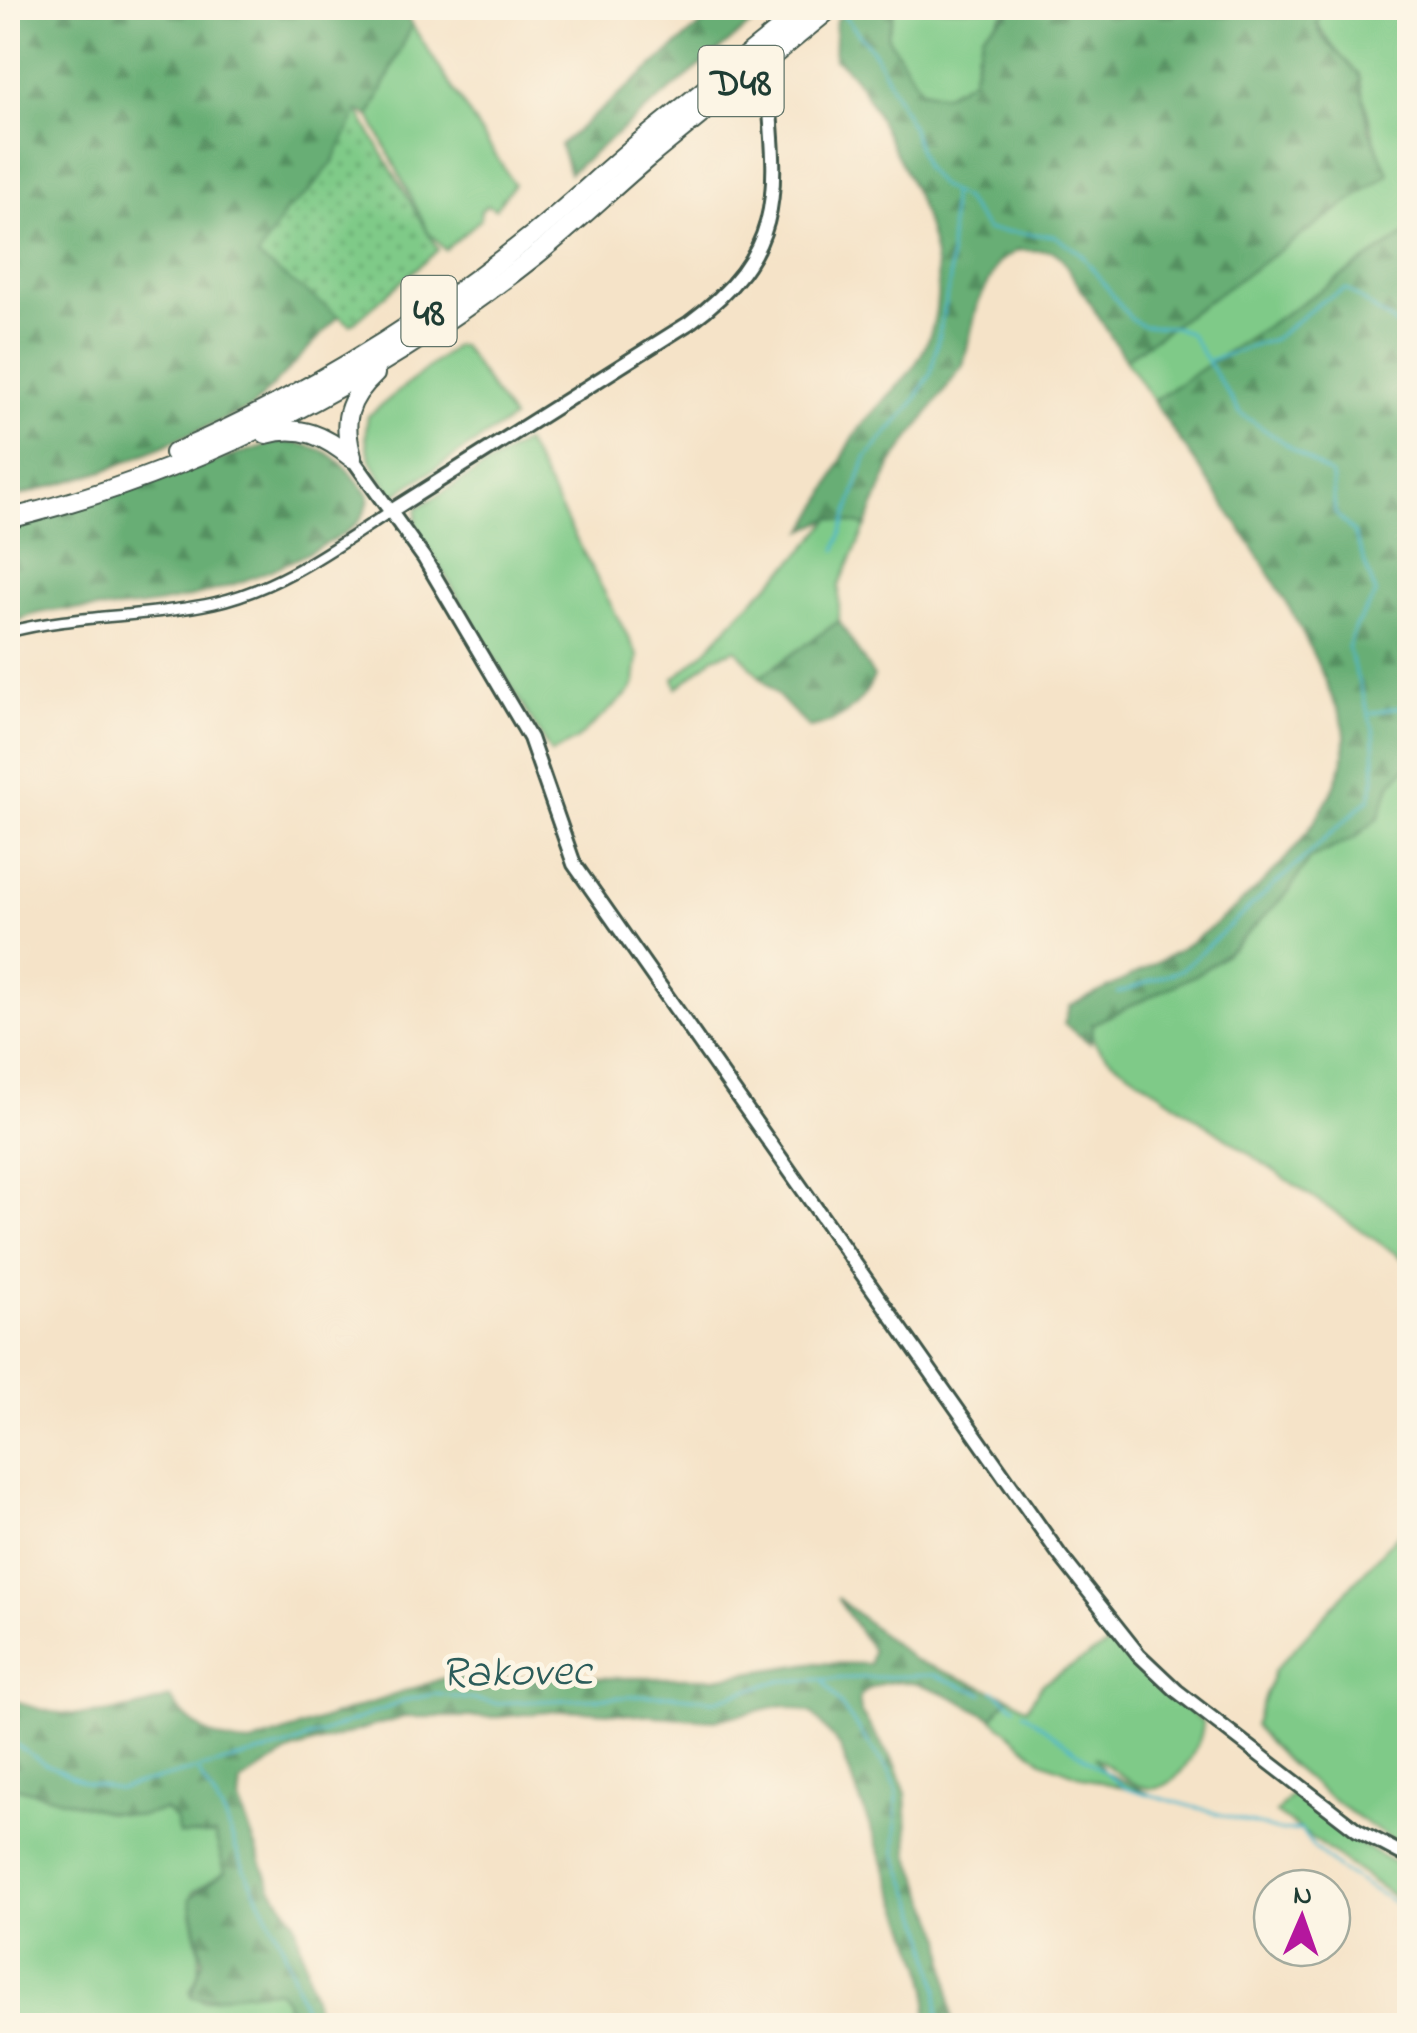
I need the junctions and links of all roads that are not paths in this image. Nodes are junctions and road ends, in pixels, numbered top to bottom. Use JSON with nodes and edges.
{"nodes":[{"id":1,"x":806,"y":8,"type":"edge"},
{"id":2,"x":831,"y":8,"type":"edge"},
{"id":3,"x":767,"y":76,"type":"dead end"},
{"id":4,"x":646,"y":148,"type":"junction"},
{"id":5,"x":398,"y":353,"type":"junction"},
{"id":6,"x":216,"y":449,"type":"junction"},
{"id":7,"x":352,"y":458,"type":"junction"},
{"id":8,"x":8,"y":508,"type":"edge"},
{"id":9,"x":392,"y":510,"type":"junction"},
{"id":10,"x":8,"y":519,"type":"edge"},
{"id":11,"x":8,"y":632,"type":"edge"},
{"id":12,"x":1410,"y":1858,"type":"edge"}],
"edges":[{"from":1,"to":4,"type":"highway","number":"D48","bridge":true},
{"from":2,"to":4,"type":"highway","number":"D48","bridge":true},
{"from":3,"to":9,"type":"main road"},
{"from":4,"to":5,"type":"highway","number":"48"},
{"from":4,"to":8,"type":"highway","number":"48"},
{"from":5,"to":6,"type":"highway","number":"48"},
{"from":5,"to":7,"type":"highway","number":"48"},
{"from":6,"to":7,"type":"highway","number":"48"},
{"from":6,"to":10,"type":"highway","number":"48"},
{"from":7,"to":9,"type":"main road"},
{"from":9,"to":11,"type":"street"},
{"from":9,"to":12,"type":"main road"}]}
